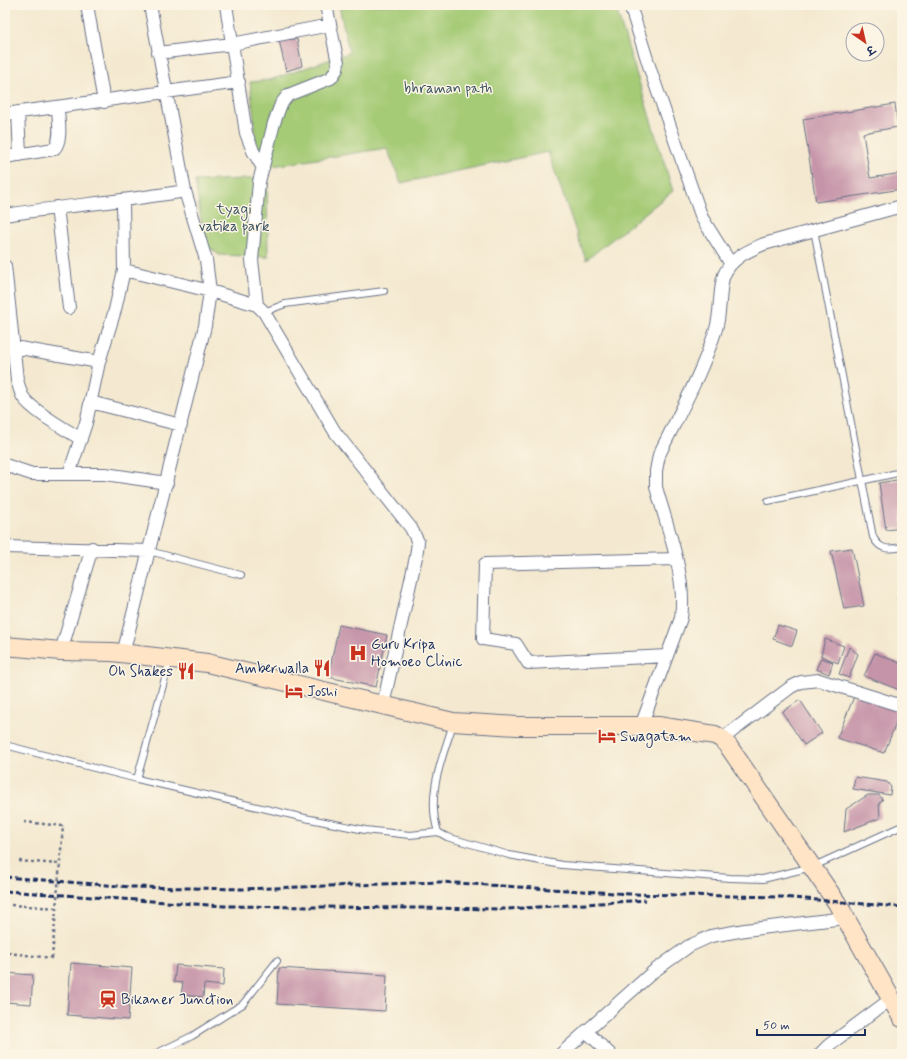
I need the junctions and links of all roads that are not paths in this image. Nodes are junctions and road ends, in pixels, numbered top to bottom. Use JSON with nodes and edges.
{"nodes":[{"id":1,"x":86,"y":5,"type":"edge"},
{"id":2,"x":150,"y":5,"type":"edge"},
{"id":3,"x":226,"y":5,"type":"edge"},
{"id":4,"x":326,"y":5,"type":"edge"},
{"id":5,"x":630,"y":5,"type":"edge"},
{"id":6,"x":330,"y":25,"type":"junction"},
{"id":7,"x":232,"y":44,"type":"junction"},
{"id":8,"x":158,"y":53,"type":"junction"},
{"id":9,"x":238,"y":82,"type":"junction"},
{"id":10,"x":166,"y":92,"type":"junction"},
{"id":11,"x":104,"y":102,"type":"junction"},
{"id":12,"x":58,"y":107,"type":"junction"},
{"id":13,"x":18,"y":112,"type":"junction"},
{"id":14,"x":5,"y":114,"type":"edge"},
{"id":15,"x":20,"y":155,"type":"junction"},
{"id":16,"x":5,"y":157,"type":"edge"},
{"id":17,"x":262,"y":168,"type":"junction"},
{"id":18,"x":185,"y":192,"type":"junction"},
{"id":19,"x":123,"y":201,"type":"junction"},
{"id":20,"x":902,"y":206,"type":"edge"},
{"id":21,"x":57,"y":207,"type":"junction"},
{"id":22,"x":5,"y":215,"type":"edge"},
{"id":23,"x":814,"y":230,"type":"junction"},
{"id":24,"x":731,"y":264,"type":"junction"},
{"id":25,"x":5,"y":266,"type":"edge"},
{"id":26,"x":124,"y":270,"type":"junction"},
{"id":27,"x":210,"y":291,"type":"junction"},
{"id":28,"x":384,"y":291,"type":"dead end"},
{"id":29,"x":69,"y":308,"type":"dead end"},
{"id":30,"x":261,"y":309,"type":"junction"},
{"id":31,"x":14,"y":347,"type":"junction"},
{"id":32,"x":99,"y":362,"type":"junction"},
{"id":33,"x":90,"y":402,"type":"junction"},
{"id":34,"x":181,"y":425,"type":"junction"},
{"id":35,"x":81,"y":438,"type":"junction"},
{"id":36,"x":5,"y":465,"type":"edge"},
{"id":37,"x":902,"y":472,"type":"edge"},
{"id":38,"x":69,"y":474,"type":"junction"},
{"id":39,"x":862,"y":479,"type":"junction"},
{"id":40,"x":167,"y":483,"type":"junction"},
{"id":41,"x":768,"y":501,"type":"dead end"},
{"id":42,"x":5,"y":547,"type":"edge"},
{"id":43,"x":902,"y":547,"type":"edge"},
{"id":44,"x":92,"y":548,"type":"junction"},
{"id":45,"x":149,"y":551,"type":"junction"},
{"id":46,"x":676,"y":559,"type":"junction"},
{"id":47,"x":241,"y":574,"type":"dead end"},
{"id":48,"x":6,"y":648,"type":"edge"},
{"id":49,"x":61,"y":651,"type":"junction"},
{"id":50,"x":123,"y":654,"type":"junction"},
{"id":51,"x":667,"y":656,"type":"junction"},
{"id":52,"x":170,"y":659,"type":"junction"},
{"id":53,"x":382,"y":705,"type":"junction"},
{"id":54,"x":902,"y":706,"type":"edge"},
{"id":55,"x":454,"y":722,"type":"junction"},
{"id":56,"x":641,"y":726,"type":"junction"},
{"id":57,"x":722,"y":739,"type":"junction"},
{"id":58,"x":5,"y":745,"type":"edge"},
{"id":59,"x":137,"y":779,"type":"junction"},
{"id":60,"x":902,"y":826,"type":"edge"},
{"id":61,"x":438,"y":832,"type":"junction"},
{"id":62,"x":812,"y":867,"type":"junction"},
{"id":63,"x":845,"y":918,"type":"junction"},
{"id":64,"x":277,"y":961,"type":"dead end"},
{"id":65,"x":891,"y":999,"type":"junction"},
{"id":66,"x":902,"y":1018,"type":"edge"},
{"id":67,"x":586,"y":1031,"type":"junction"},
{"id":68,"x":155,"y":1054,"type":"edge"},
{"id":69,"x":561,"y":1054,"type":"edge"},
{"id":70,"x":610,"y":1054,"type":"edge"},
{"id":71,"x":820,"y":1054,"type":"edge"}],
"edges":[{"from":1,"to":11,"type":"street"},
{"from":2,"to":8,"type":"street"},
{"from":3,"to":7,"type":"street"},
{"from":4,"to":6,"type":"street"},
{"from":5,"to":24,"type":"street"},
{"from":6,"to":7,"type":"street"},
{"from":6,"to":17,"type":"street"},
{"from":7,"to":8,"type":"street"},
{"from":7,"to":9,"type":"street"},
{"from":8,"to":10,"type":"street"},
{"from":9,"to":10,"type":"street"},
{"from":9,"to":17,"type":"street"},
{"from":10,"to":11,"type":"street"},
{"from":10,"to":18,"type":"street"},
{"from":11,"to":12,"type":"street"},
{"from":12,"to":13,"type":"street"},
{"from":12,"to":15,"type":"street"},
{"from":13,"to":14,"type":"street"},
{"from":13,"to":15,"type":"street"},
{"from":15,"to":16,"type":"street"},
{"from":17,"to":30,"type":"street"},
{"from":18,"to":19,"type":"street"},
{"from":18,"to":27,"type":"street"},
{"from":19,"to":21,"type":"street"},
{"from":19,"to":26,"type":"street"},
{"from":20,"to":23,"type":"street"},
{"from":21,"to":22,"type":"street"},
{"from":21,"to":29,"type":"street"},
{"from":23,"to":24,"type":"street"},
{"from":23,"to":39,"type":"lane"},
{"from":24,"to":46,"type":"street"},
{"from":25,"to":31,"type":"street"},
{"from":26,"to":27,"type":"street"},
{"from":26,"to":32,"type":"street"},
{"from":27,"to":30,"type":"street"},
{"from":27,"to":34,"type":"street"},
{"from":28,"to":30,"type":"lane"},
{"from":30,"to":53,"type":"street"},
{"from":31,"to":32,"type":"street"},
{"from":31,"to":35,"type":"street"},
{"from":32,"to":33,"type":"street"},
{"from":33,"to":34,"type":"street"},
{"from":33,"to":35,"type":"street"},
{"from":34,"to":40,"type":"street"},
{"from":35,"to":38,"type":"street"},
{"from":36,"to":38,"type":"street"},
{"from":37,"to":39,"type":"lane"},
{"from":38,"to":40,"type":"street"},
{"from":39,"to":41,"type":"lane"},
{"from":39,"to":43,"type":"lane"},
{"from":40,"to":45,"type":"street"},
{"from":42,"to":44,"type":"street"},
{"from":44,"to":45,"type":"street"},
{"from":44,"to":49,"type":"street"},
{"from":45,"to":47,"type":"lane"},
{"from":45,"to":50,"type":"street"},
{"from":46,"to":51,"type":"street"},
{"from":46,"to":51,"type":"street"},
{"from":48,"to":49,"type":"street"},
{"from":49,"to":50,"type":"street"},
{"from":50,"to":52,"type":"street"},
{"from":51,"to":56,"type":"street"},
{"from":52,"to":53,"type":"street"},
{"from":52,"to":59,"type":"lane"},
{"from":53,"to":55,"type":"street"},
{"from":54,"to":57,"type":"street"},
{"from":55,"to":56,"type":"street"},
{"from":55,"to":61,"type":"lane"},
{"from":56,"to":57,"type":"street"},
{"from":57,"to":62,"type":"street"},
{"from":58,"to":59,"type":"lane"},
{"from":59,"to":61,"type":"lane"},
{"from":60,"to":62,"type":"lane"},
{"from":61,"to":62,"type":"lane"},
{"from":62,"to":63,"type":"street"},
{"from":63,"to":65,"type":"street"},
{"from":63,"to":67,"type":"street"},
{"from":64,"to":68,"type":"lane"},
{"from":65,"to":66,"type":"street"},
{"from":65,"to":71,"type":"street"},
{"from":67,"to":69,"type":"street"},
{"from":67,"to":70,"type":"street"}]}
